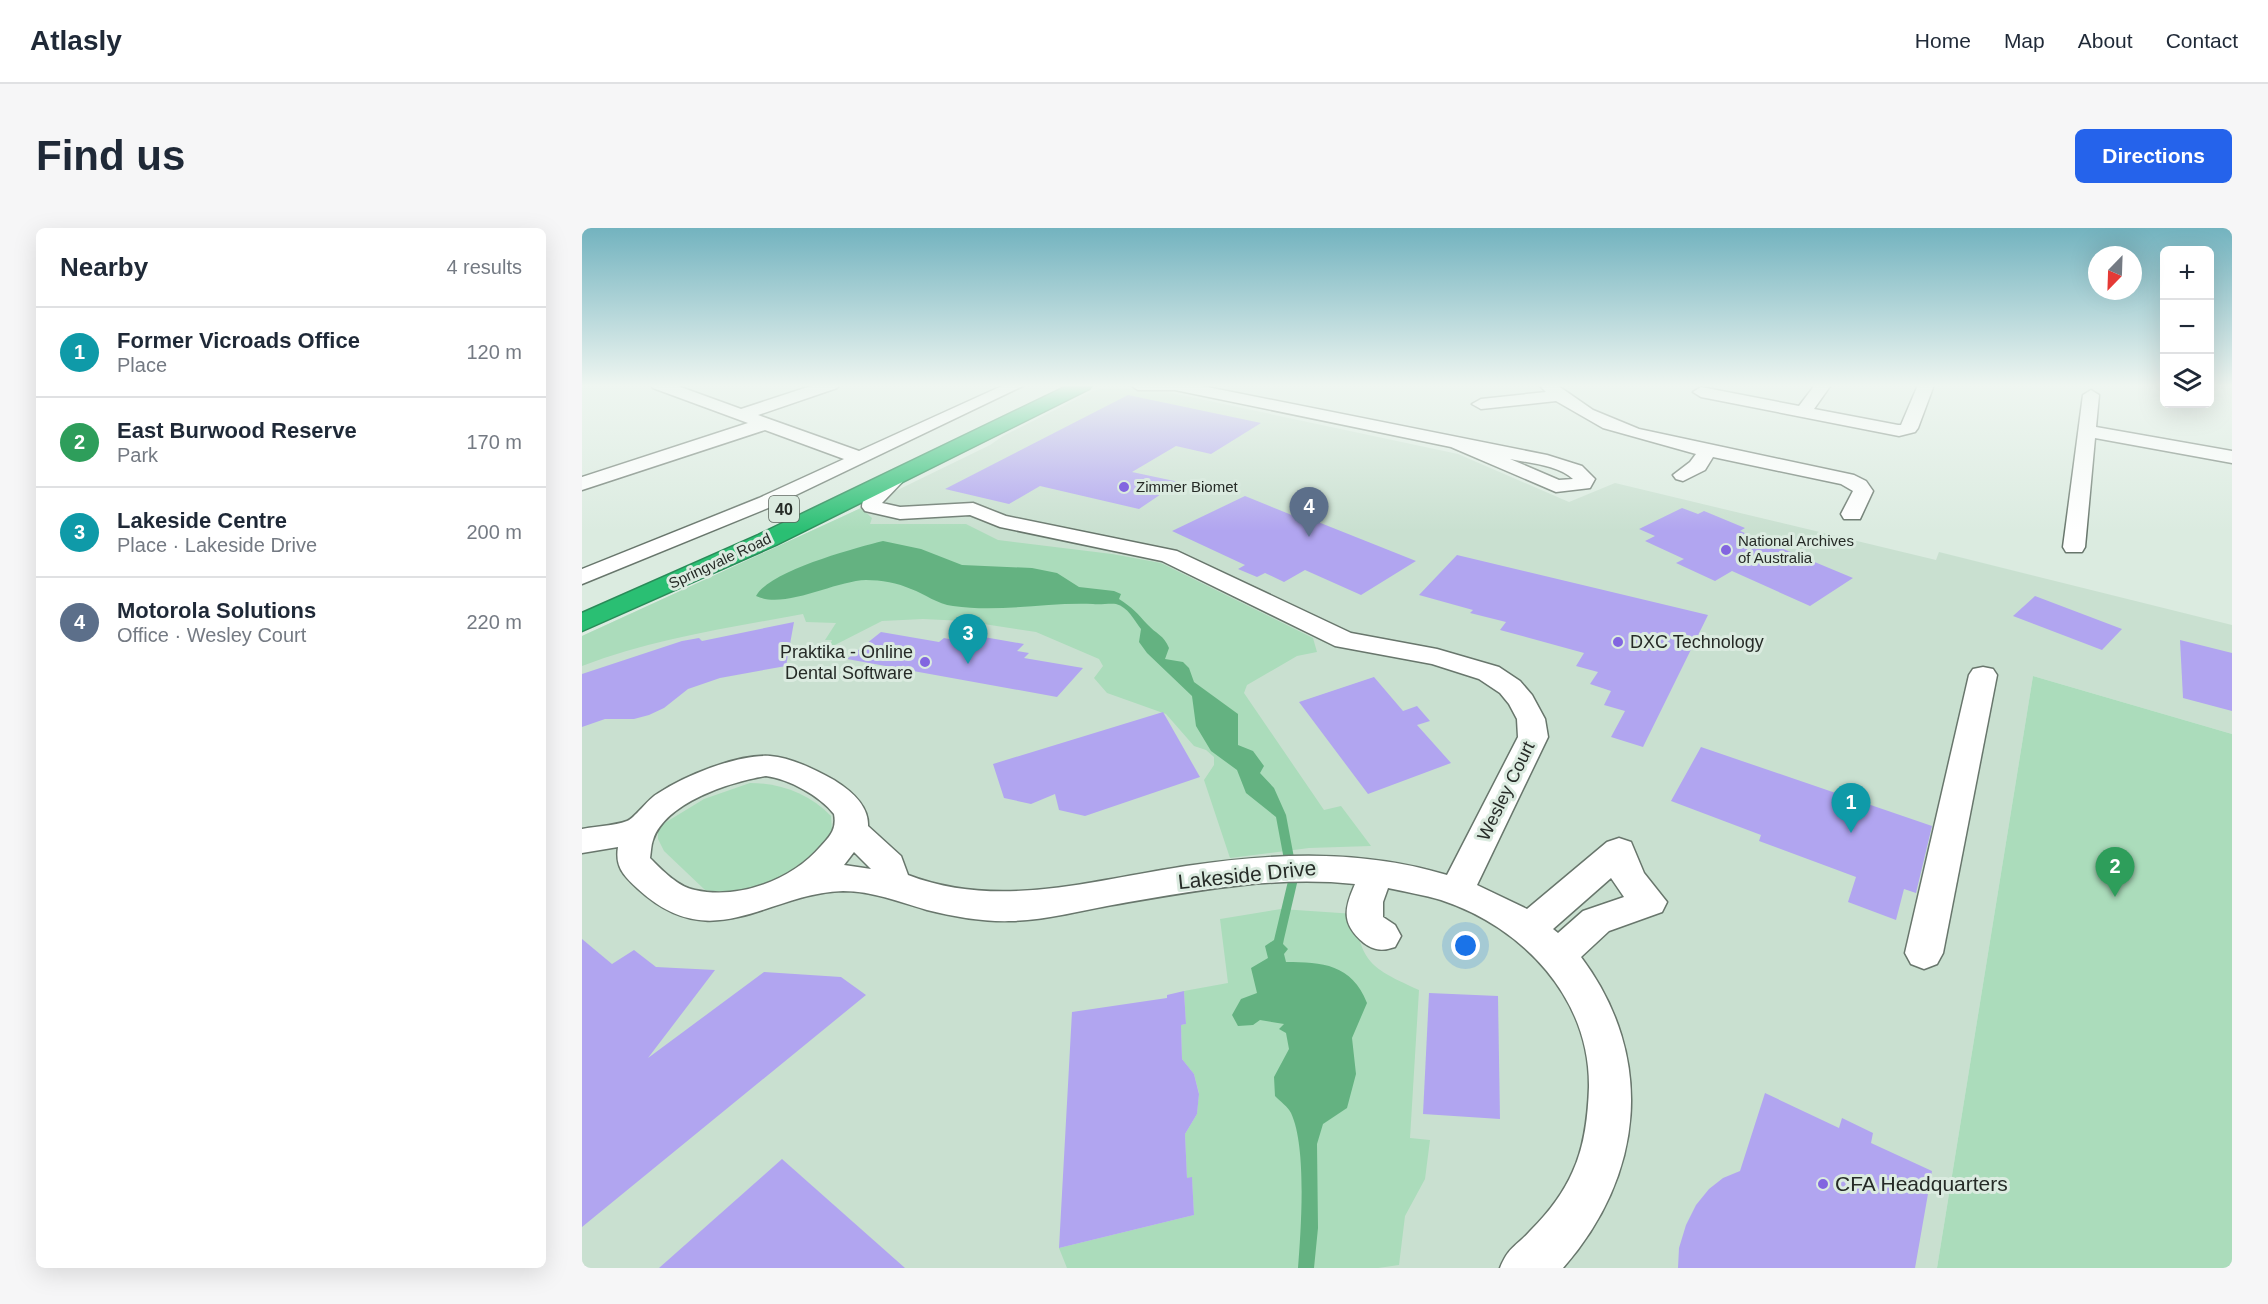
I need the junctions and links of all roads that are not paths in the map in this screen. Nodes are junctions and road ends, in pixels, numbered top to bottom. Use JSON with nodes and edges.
{"nodes":[{"id":1,"x":735,"y":434,"type":"edge"},
{"id":2,"x":791,"y":434,"type":"edge"},
{"id":3,"x":913,"y":434,"type":"edge"},
{"id":4,"x":943,"y":434,"type":"edge"},
{"id":5,"x":984,"y":434,"type":"edge"},
{"id":6,"x":1407,"y":434,"type":"edge"},
{"id":7,"x":1643,"y":434,"type":"edge"},
{"id":8,"x":2088,"y":434,"type":"edge"},
{"id":9,"x":2103,"y":434,"type":"edge"},
{"id":10,"x":1458,"y":444,"type":"junction"},
{"id":11,"x":1707,"y":450,"type":"junction"},
{"id":12,"x":2232,"y":456,"type":"edge"},
{"id":13,"x":860,"y":458,"type":"junction"},
{"id":14,"x":1683,"y":475,"type":"dead end"},
{"id":15,"x":898,"y":476,"type":"junction"},
{"id":16,"x":582,"y":484,"type":"edge"},
{"id":17,"x":1853,"y":515,"type":"dead end"},
{"id":18,"x":2074,"y":547,"type":"dead end"},
{"id":19,"x":712,"y":566,"type":"junction"},
{"id":20,"x":647,"y":571,"type":"junction"},
{"id":21,"x":582,"y":577,"type":"edge"},
{"id":22,"x":582,"y":598,"type":"edge"},
{"id":23,"x":582,"y":623,"type":"edge"},
{"id":24,"x":1983,"y":675,"type":"dead end"},
{"id":25,"x":851,"y":830,"type":"junction"},
{"id":26,"x":641,"y":831,"type":"junction"},
{"id":27,"x":582,"y":841,"type":"edge"},
{"id":28,"x":1358,"y":870,"type":"junction"},
{"id":29,"x":802,"y":882,"type":"junction"},
{"id":30,"x":891,"y":883,"type":"junction"},
{"id":31,"x":1456,"y":891,"type":"junction"},
{"id":32,"x":1528,"y":929,"type":"junction"},
{"id":33,"x":1382,"y":936,"type":"dead end"},
{"id":34,"x":1924,"y":953,"type":"dead end"},
{"id":35,"x":1557,"y":956,"type":"junction"},
{"id":36,"x":1529,"y":1267,"type":"edge"}],
"edges":[{"from":1,"to":16,"type":"street"},
{"from":2,"to":13,"type":"street"},
{"from":3,"to":13,"type":"street","name":"Springvale Road"},
{"from":4,"to":20,"type":"highway","name":"Springvale Road","number":"40"},
{"from":5,"to":15,"type":"highway","name":"Springvale Road","number":"40"},
{"from":6,"to":10,"type":"street"},
{"from":7,"to":11,"type":"street"},
{"from":8,"to":18,"type":"street"},
{"from":9,"to":12,"type":"street"},
{"from":10,"to":10,"type":"street"},
{"from":11,"to":14,"type":"street"},
{"from":11,"to":17,"type":"street"},
{"from":13,"to":21,"type":"street","name":"Springvale Road"},
{"from":15,"to":19,"type":"highway","name":"Springvale Road","number":"40"},
{"from":15,"to":31,"type":"street","name":"Wesley Court"},
{"from":19,"to":20,"type":"highway"},
{"from":19,"to":23,"type":"highway","name":"Springvale Road","number":"40"},
{"from":20,"to":22,"type":"highway","name":"Springvale Road","number":"40"},
{"from":24,"to":34,"type":"street"},
{"from":25,"to":26,"type":"street","name":"Lakeside Drive"},
{"from":25,"to":29,"type":"street","name":"Lakeside Drive"},
{"from":25,"to":30,"type":"street","name":"Lakeside Drive"},
{"from":26,"to":27,"type":"street"},
{"from":26,"to":29,"type":"street","name":"Lakeside Drive"},
{"from":28,"to":30,"type":"street","name":"Lakeside Drive"},
{"from":28,"to":31,"type":"street","name":"Lakeside Drive"},
{"from":28,"to":33,"type":"street"},
{"from":29,"to":30,"type":"street","name":"Lakeside Drive"},
{"from":31,"to":32,"type":"street","name":"Lakeside Drive"},
{"from":32,"to":35,"type":"street","name":"Lakeside Drive"},
{"from":32,"to":35,"type":"street"},
{"from":35,"to":36,"type":"street","name":"Lakeside Drive"}]}
